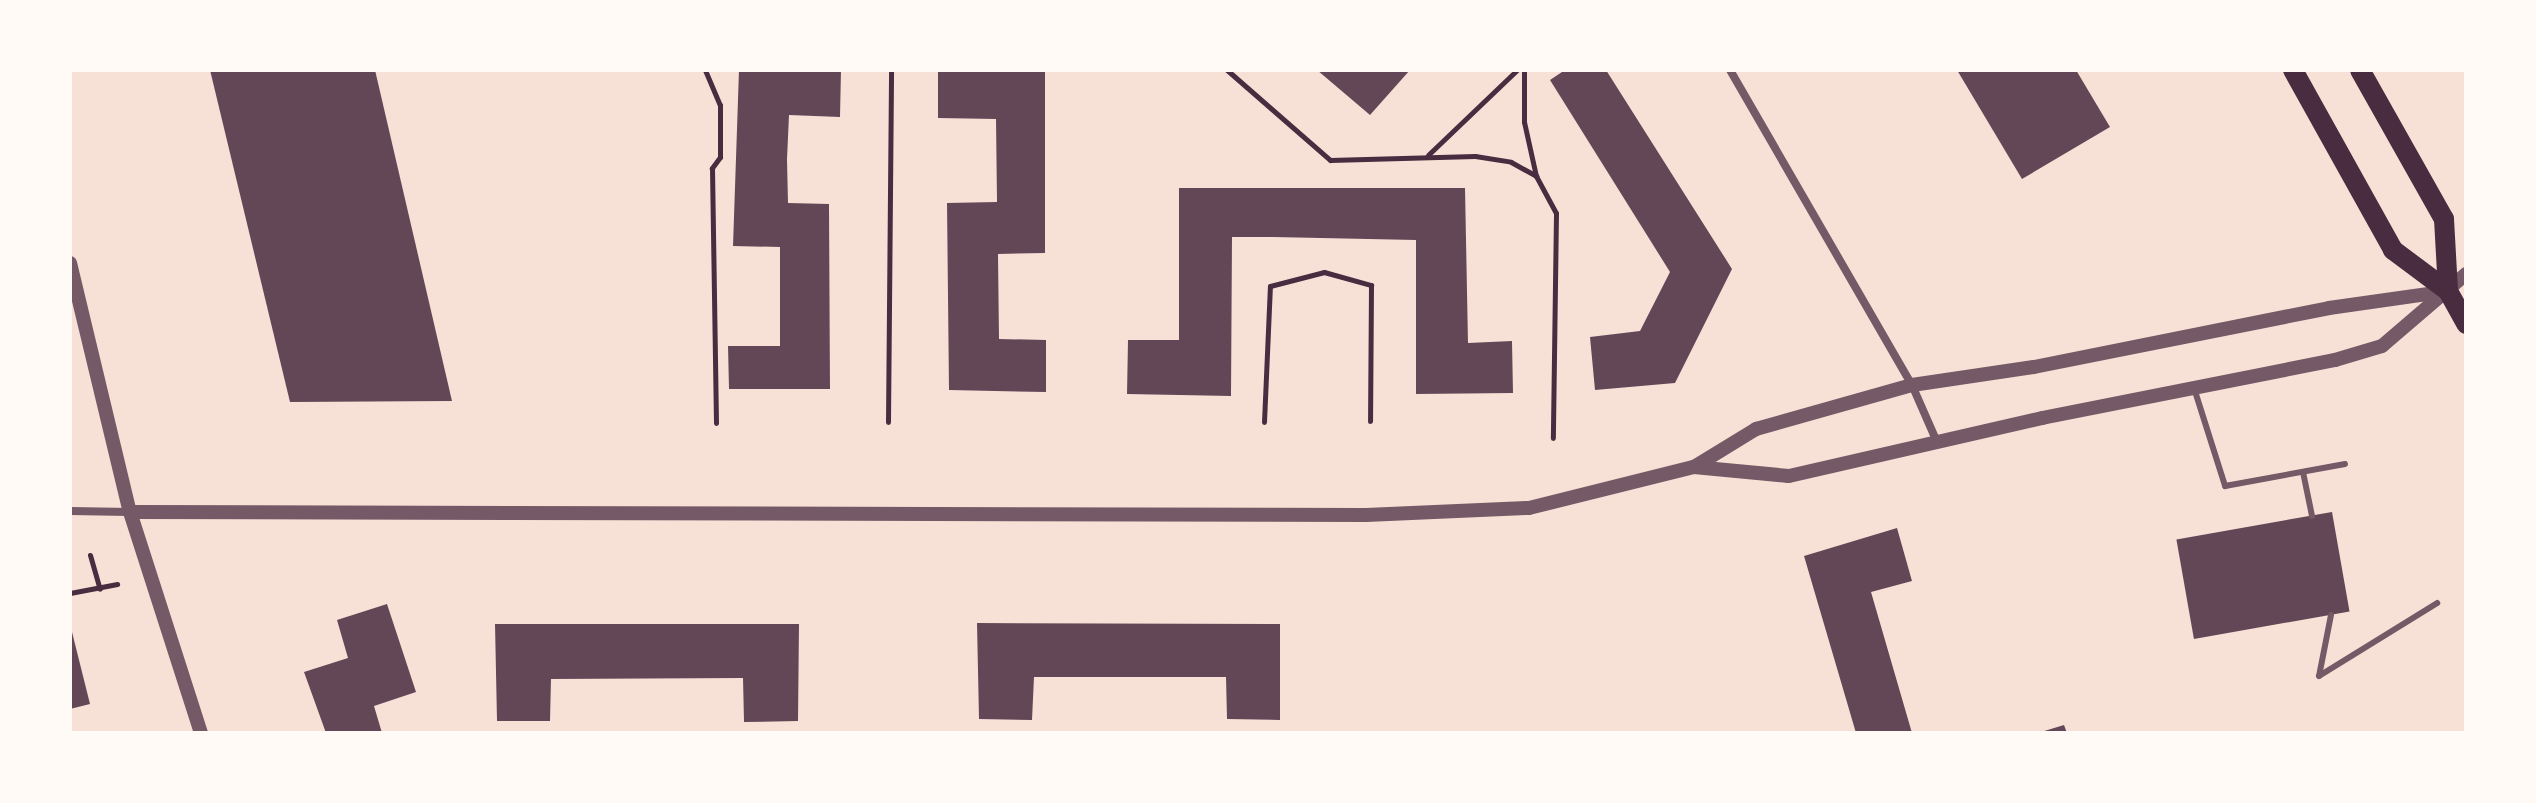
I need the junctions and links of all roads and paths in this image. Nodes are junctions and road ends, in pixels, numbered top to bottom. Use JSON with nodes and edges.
{"nodes":[{"id":1,"x":705,"y":70,"type":"edge"},
{"id":2,"x":891,"y":70,"type":"edge"},
{"id":3,"x":1227,"y":70,"type":"edge"},
{"id":4,"x":1517,"y":70,"type":"edge"},
{"id":5,"x":1524,"y":70,"type":"edge"},
{"id":6,"x":1730,"y":70,"type":"edge"},
{"id":7,"x":2293,"y":70,"type":"edge"},
{"id":8,"x":2360,"y":70,"type":"edge"},
{"id":9,"x":1428,"y":156,"type":"junction"},
{"id":10,"x":1536,"y":176,"type":"junction"},
{"id":11,"x":70,"y":263,"type":"edge"},
{"id":12,"x":2466,"y":274,"type":"edge"},
{"id":13,"x":2448,"y":291,"type":"junction"},
{"id":14,"x":2466,"y":324,"type":"edge"},
{"id":15,"x":1912,"y":385,"type":"junction"},
{"id":16,"x":2194,"y":388,"type":"junction"},
{"id":17,"x":1370,"y":421,"type":"dead end"},
{"id":18,"x":888,"y":422,"type":"dead end"},
{"id":19,"x":1264,"y":422,"type":"dead end"},
{"id":20,"x":716,"y":423,"type":"dead end"},
{"id":21,"x":1553,"y":438,"type":"dead end"},
{"id":22,"x":1937,"y":442,"type":"junction"},
{"id":23,"x":2345,"y":464,"type":"dead end"},
{"id":24,"x":1694,"y":467,"type":"junction"},
{"id":25,"x":2303,"y":472,"type":"junction"},
{"id":26,"x":70,"y":511,"type":"edge"},
{"id":27,"x":130,"y":512,"type":"junction"},
{"id":28,"x":2312,"y":516,"type":"dead end"},
{"id":29,"x":90,"y":555,"type":"dead end"},
{"id":30,"x":117,"y":584,"type":"dead end"},
{"id":31,"x":100,"y":589,"type":"junction"},
{"id":32,"x":70,"y":593,"type":"edge"},
{"id":33,"x":2437,"y":603,"type":"dead end"},
{"id":34,"x":2331,"y":615,"type":"dead end"},
{"id":35,"x":201,"y":733,"type":"edge"}],
"edges":[{"from":1,"to":20,"type":"path"},
{"from":2,"to":18,"type":"path"},
{"from":3,"to":9,"type":"path"},
{"from":4,"to":9,"type":"path"},
{"from":5,"to":10,"type":"path"},
{"from":6,"to":15,"type":"street"},
{"from":7,"to":13,"type":"main road"},
{"from":8,"to":13,"type":"main road"},
{"from":9,"to":10,"type":"path"},
{"from":10,"to":21,"type":"path"},
{"from":11,"to":27,"type":"street"},
{"from":12,"to":13,"type":"street"},
{"from":13,"to":14,"type":"main road"},
{"from":13,"to":15,"type":"street"},
{"from":13,"to":16,"type":"street"},
{"from":15,"to":22,"type":"street"},
{"from":15,"to":24,"type":"street"},
{"from":16,"to":22,"type":"street"},
{"from":16,"to":25,"type":"lane"},
{"from":17,"to":19,"type":"path"},
{"from":22,"to":24,"type":"street"},
{"from":23,"to":25,"type":"lane"},
{"from":24,"to":27,"type":"street"},
{"from":25,"to":28,"type":"lane"},
{"from":26,"to":27,"type":"street"},
{"from":27,"to":35,"type":"street"},
{"from":29,"to":31,"type":"path"},
{"from":30,"to":31,"type":"path"},
{"from":31,"to":32,"type":"path"},
{"from":33,"to":34,"type":"lane"}]}
